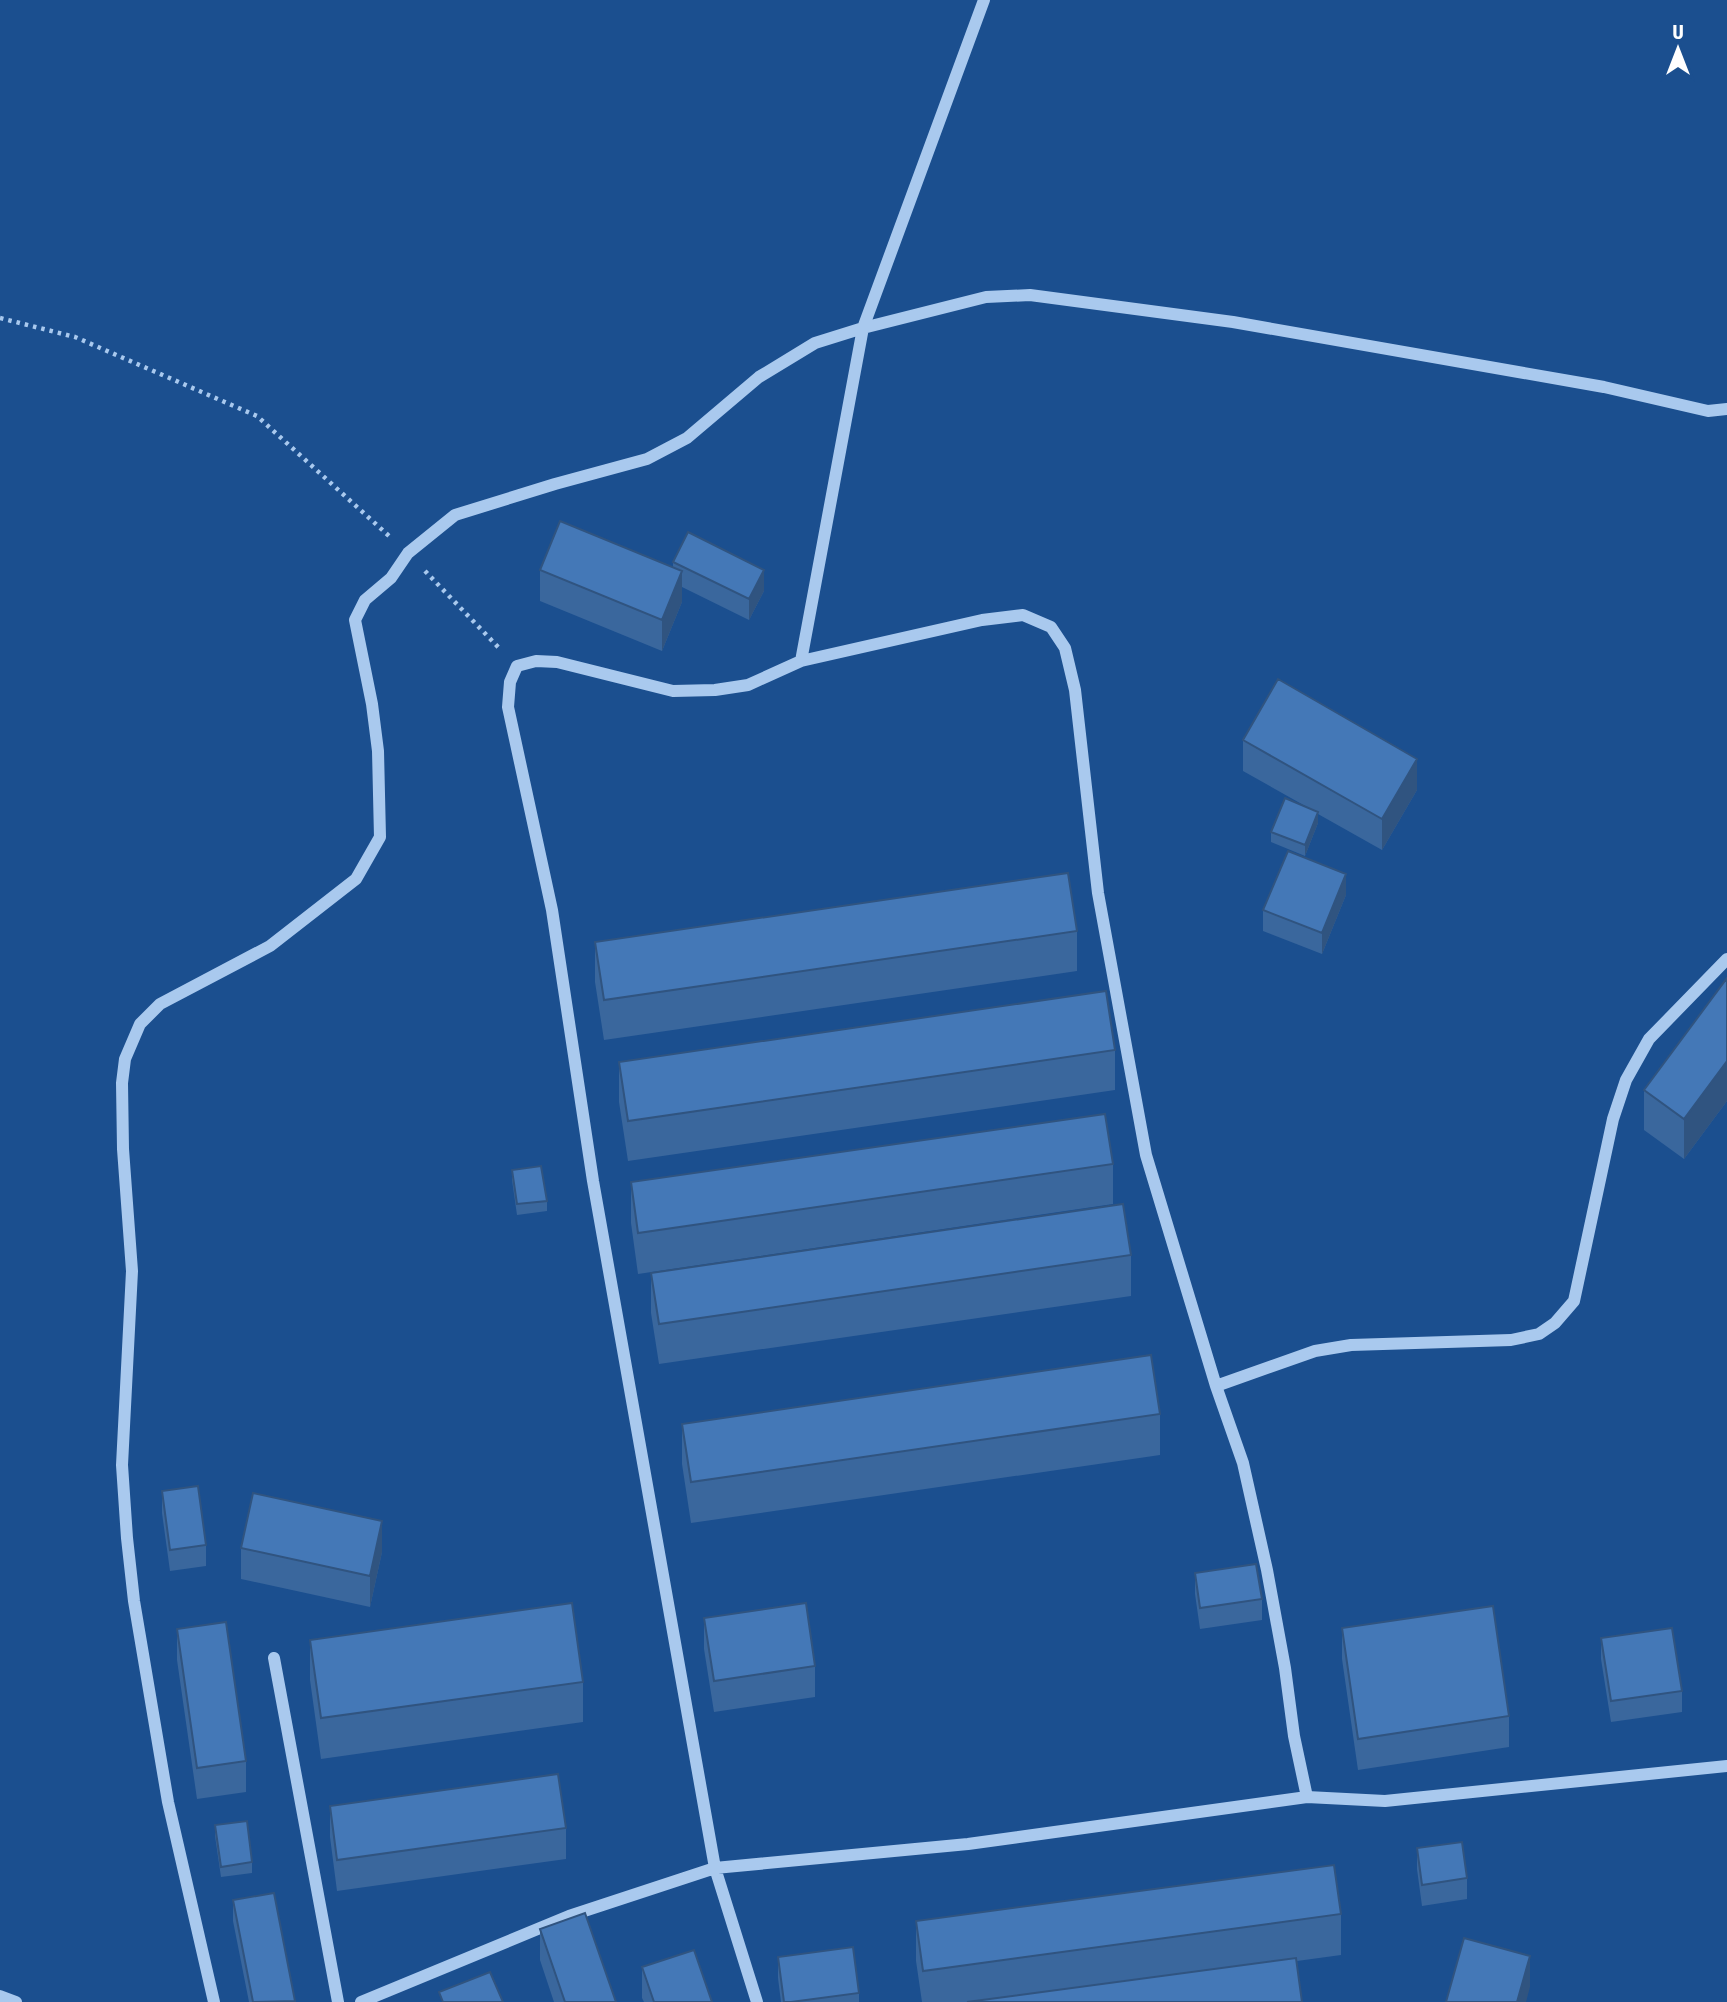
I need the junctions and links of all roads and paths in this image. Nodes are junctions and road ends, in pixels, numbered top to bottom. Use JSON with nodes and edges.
{"nodes":[{"id":1,"x":984,"y":0,"type":"edge"},
{"id":2,"x":0,"y":318,"type":"edge"},
{"id":3,"x":863,"y":328,"type":"junction"},
{"id":4,"x":1727,"y":409,"type":"edge"},
{"id":5,"x":408,"y":553,"type":"junction"},
{"id":6,"x":802,"y":661,"type":"junction"},
{"id":7,"x":517,"y":666,"type":"junction"},
{"id":8,"x":1727,"y":959,"type":"edge"},
{"id":9,"x":1216,"y":1386,"type":"junction"},
{"id":10,"x":274,"y":1658,"type":"dead end"},
{"id":11,"x":1727,"y":1766,"type":"edge"},
{"id":12,"x":1307,"y":1797,"type":"junction"},
{"id":13,"x":715,"y":1868,"type":"junction"},
{"id":14,"x":0,"y":1996,"type":"edge"},
{"id":15,"x":16,"y":2002,"type":"edge"},
{"id":16,"x":214,"y":2002,"type":"edge"},
{"id":17,"x":338,"y":2002,"type":"edge"},
{"id":18,"x":360,"y":2002,"type":"edge"},
{"id":19,"x":757,"y":2002,"type":"edge"}],
"edges":[{"from":1,"to":3,"type":"lane"},
{"from":2,"to":5,"type":"path"},
{"from":3,"to":4,"type":"lane"},
{"from":3,"to":5,"type":"lane"},
{"from":3,"to":6,"type":"lane"},
{"from":5,"to":7,"type":"path"},
{"from":5,"to":16,"type":"lane"},
{"from":6,"to":7,"type":"lane"},
{"from":6,"to":9,"type":"lane"},
{"from":7,"to":13,"type":"lane"},
{"from":8,"to":9,"type":"lane"},
{"from":9,"to":12,"type":"lane"},
{"from":10,"to":17,"type":"lane"},
{"from":11,"to":12,"type":"lane"},
{"from":12,"to":13,"type":"lane"},
{"from":13,"to":18,"type":"lane"},
{"from":13,"to":19,"type":"lane"},
{"from":14,"to":15,"type":"lane"}]}
